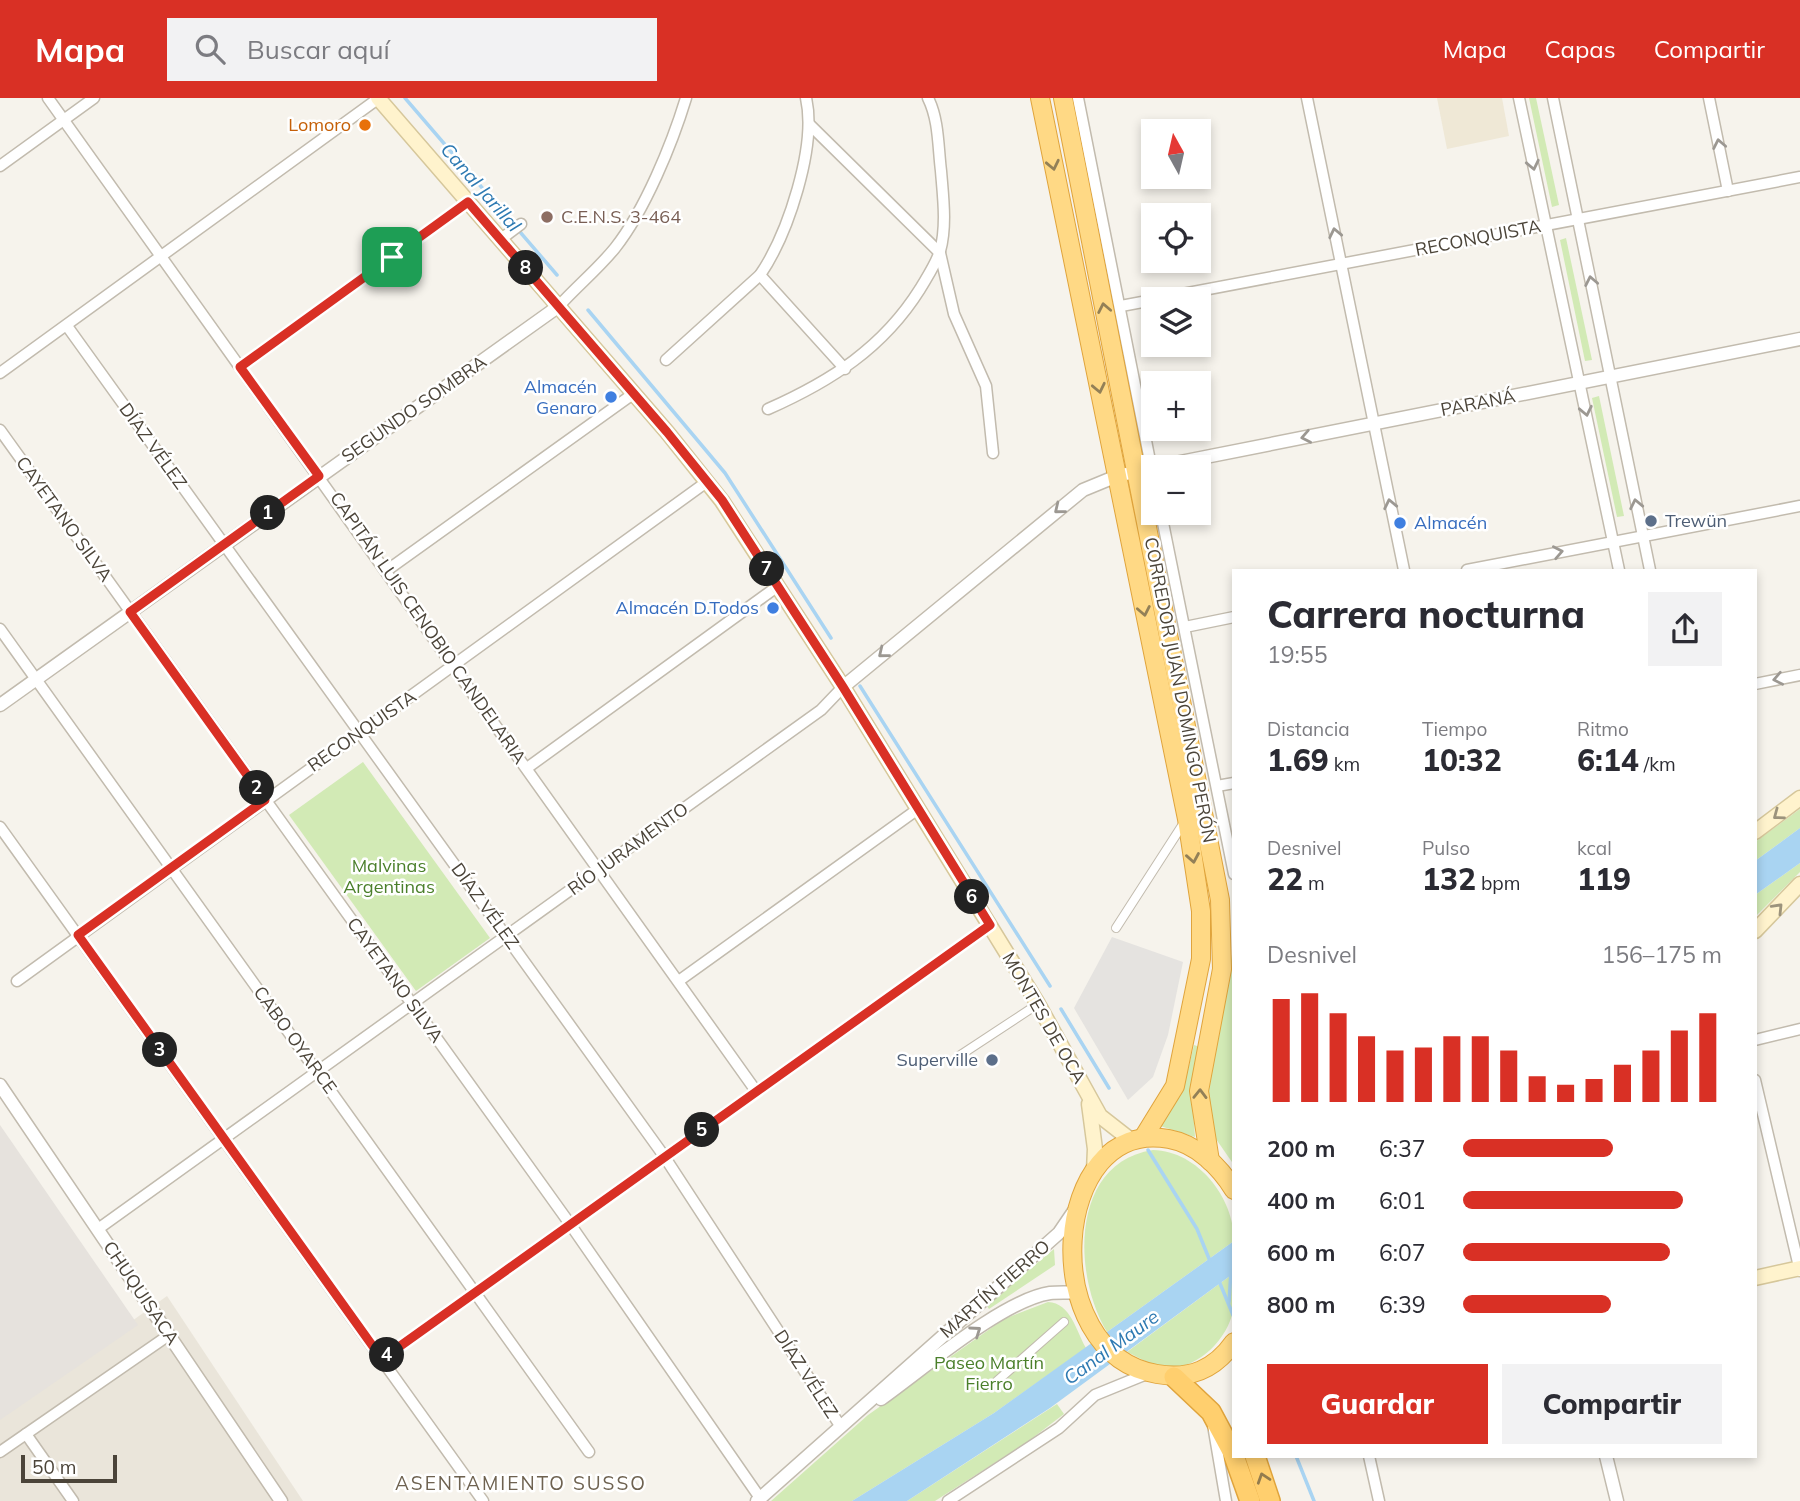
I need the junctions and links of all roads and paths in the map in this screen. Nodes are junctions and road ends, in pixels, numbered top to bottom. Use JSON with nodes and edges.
{"nodes":[{"id":1,"x":48,"y":98,"type":"edge"},
{"id":2,"x":94,"y":98,"type":"edge"},
{"id":3,"x":379,"y":98,"type":"edge"},
{"id":4,"x":686,"y":98,"type":"edge"},
{"id":5,"x":806,"y":98,"type":"edge"},
{"id":6,"x":928,"y":98,"type":"edge"},
{"id":7,"x":1040,"y":98,"type":"edge"},
{"id":8,"x":1063,"y":98,"type":"edge"},
{"id":9,"x":1078,"y":98,"type":"edge"},
{"id":10,"x":1307,"y":98,"type":"edge"},
{"id":11,"x":1519,"y":98,"type":"edge"},
{"id":12,"x":1553,"y":98,"type":"edge"},
{"id":13,"x":1709,"y":98,"type":"edge"},
{"id":14,"x":64,"y":120,"type":"junction"},
{"id":15,"x":810,"y":125,"type":"junction"},
{"id":16,"x":0,"y":166,"type":"edge"},
{"id":17,"x":1800,"y":177,"type":"edge"},
{"id":18,"x":1728,"y":191,"type":"junction"},
{"id":19,"x":468,"y":202,"type":"junction"},
{"id":20,"x":1579,"y":219,"type":"junction"},
{"id":21,"x":1546,"y":225,"type":"junction"},
{"id":22,"x":517,"y":227,"type":"dead end"},
{"id":23,"x":501,"y":239,"type":"junction"},
{"id":24,"x":940,"y":253,"type":"junction"},
{"id":25,"x":161,"y":257,"type":"junction"},
{"id":26,"x":1341,"y":264,"type":"junction"},
{"id":27,"x":760,"y":275,"type":"junction"},
{"id":28,"x":1211,"y":289,"type":"edge"},
{"id":29,"x":1141,"y":302,"type":"edge"},
{"id":30,"x":559,"y":306,"type":"junction"},
{"id":31,"x":1121,"y":306,"type":"junction"},
{"id":32,"x":67,"y":326,"type":"junction"},
{"id":33,"x":1800,"y":339,"type":"edge"},
{"id":34,"x":666,"y":360,"type":"dead end"},
{"id":35,"x":240,"y":367,"type":"junction"},
{"id":36,"x":845,"y":369,"type":"junction"},
{"id":37,"x":0,"y":373,"type":"edge"},
{"id":38,"x":1610,"y":376,"type":"junction"},
{"id":39,"x":1580,"y":382,"type":"junction"},
{"id":40,"x":633,"y":394,"type":"junction"},
{"id":41,"x":768,"y":409,"type":"dead end"},
{"id":42,"x":1373,"y":424,"type":"junction"},
{"id":43,"x":0,"y":430,"type":"edge"},
{"id":44,"x":993,"y":453,"type":"dead end"},
{"id":45,"x":1146,"y":455,"type":"edge"},
{"id":46,"x":1147,"y":455,"type":"edge"},
{"id":47,"x":1211,"y":457,"type":"edge"},
{"id":48,"x":1141,"y":472,"type":"edge"},
{"id":49,"x":319,"y":476,"type":"junction"},
{"id":50,"x":1117,"y":476,"type":"junction"},
{"id":51,"x":708,"y":481,"type":"junction"},
{"id":52,"x":1800,"y":506,"type":"edge"},
{"id":53,"x":1159,"y":525,"type":"edge"},
{"id":54,"x":1164,"y":525,"type":"edge"},
{"id":55,"x":1643,"y":536,"type":"junction"},
{"id":56,"x":1613,"y":541,"type":"junction"},
{"id":57,"x":224,"y":544,"type":"junction"},
{"id":58,"x":1404,"y":569,"type":"edge"},
{"id":59,"x":1472,"y":569,"type":"edge"},
{"id":60,"x":1619,"y":569,"type":"edge"},
{"id":61,"x":1650,"y":569,"type":"edge"},
{"id":62,"x":386,"y":571,"type":"junction"},
{"id":63,"x":778,"y":586,"type":"junction"},
{"id":64,"x":130,"y":612,"type":"junction"},
{"id":65,"x":1232,"y":617,"type":"edge"},
{"id":66,"x":1185,"y":627,"type":"junction"},
{"id":67,"x":0,"y":629,"type":"edge"},
{"id":68,"x":453,"y":666,"type":"junction"},
{"id":69,"x":1800,"y":675,"type":"edge"},
{"id":70,"x":36,"y":679,"type":"junction"},
{"id":71,"x":1757,"y":684,"type":"edge"},
{"id":72,"x":843,"y":687,"type":"junction"},
{"id":73,"x":0,"y":705,"type":"edge"},
{"id":74,"x":359,"y":733,"type":"junction"},
{"id":75,"x":527,"y":768,"type":"junction"},
{"id":76,"x":1232,"y":783,"type":"edge"},
{"id":77,"x":1217,"y":786,"type":"junction"},
{"id":78,"x":1800,"y":798,"type":"edge"},
{"id":79,"x":265,"y":800,"type":"junction"},
{"id":80,"x":918,"y":809,"type":"junction"},
{"id":81,"x":1186,"y":819,"type":"junction"},
{"id":82,"x":0,"y":827,"type":"edge"},
{"id":83,"x":1757,"y":830,"type":"edge"},
{"id":84,"x":1232,"y":864,"type":"edge"},
{"id":85,"x":171,"y":869,"type":"junction"},
{"id":86,"x":600,"y":869,"type":"junction"},
{"id":87,"x":1800,"y":884,"type":"edge"},
{"id":88,"x":990,"y":925,"type":"junction"},
{"id":89,"x":1116,"y":928,"type":"dead end"},
{"id":90,"x":1757,"y":929,"type":"edge"},
{"id":91,"x":78,"y":935,"type":"junction"},
{"id":92,"x":507,"y":936,"type":"junction"},
{"id":93,"x":680,"y":980,"type":"junction"},
{"id":94,"x":17,"y":981,"type":"dead end"},
{"id":95,"x":412,"y":1004,"type":"junction"},
{"id":96,"x":1038,"y":1004,"type":"junction"},
{"id":97,"x":1800,"y":1029,"type":"edge"},
{"id":98,"x":1757,"y":1040,"type":"edge"},
{"id":99,"x":959,"y":1056,"type":"dead end"},
{"id":100,"x":318,"y":1071,"type":"junction"},
{"id":101,"x":0,"y":1084,"type":"edge"},
{"id":102,"x":1757,"y":1088,"type":"edge"},
{"id":103,"x":756,"y":1091,"type":"junction"},
{"id":104,"x":1087,"y":1096,"type":"junction"},
{"id":105,"x":1138,"y":1139,"type":"junction"},
{"id":106,"x":223,"y":1140,"type":"junction"},
{"id":107,"x":664,"y":1156,"type":"junction"},
{"id":108,"x":1210,"y":1161,"type":"junction"},
{"id":109,"x":1094,"y":1171,"type":"junction"},
{"id":110,"x":1232,"y":1187,"type":"edge"},
{"id":111,"x":1080,"y":1201,"type":"junction"},
{"id":112,"x":570,"y":1224,"type":"junction"},
{"id":113,"x":98,"y":1230,"type":"junction"},
{"id":114,"x":1800,"y":1269,"type":"edge"},
{"id":115,"x":1757,"y":1278,"type":"edge"},
{"id":116,"x":1077,"y":1292,"type":"junction"},
{"id":117,"x":474,"y":1293,"type":"junction"},
{"id":118,"x":1064,"y":1322,"type":"dead end"},
{"id":119,"x":169,"y":1335,"type":"junction"},
{"id":120,"x":1232,"y":1344,"type":"edge"},
{"id":121,"x":382,"y":1359,"type":"junction"},
{"id":122,"x":1149,"y":1373,"type":"junction"},
{"id":123,"x":1174,"y":1377,"type":"junction"},
{"id":124,"x":997,"y":1381,"type":"dead end"},
{"id":125,"x":841,"y":1427,"type":"junction"},
{"id":126,"x":26,"y":1434,"type":"junction"},
{"id":127,"x":0,"y":1452,"type":"edge"},
{"id":128,"x":589,"y":1452,"type":"dead end"},
{"id":129,"x":1228,"y":1456,"type":"edge"},
{"id":130,"x":1256,"y":1458,"type":"edge"},
{"id":131,"x":1369,"y":1458,"type":"edge"},
{"id":132,"x":1606,"y":1458,"type":"edge"},
{"id":133,"x":759,"y":1499,"type":"edge"},
{"id":134,"x":73,"y":1501,"type":"edge"},
{"id":135,"x":281,"y":1501,"type":"edge"},
{"id":136,"x":483,"y":1501,"type":"edge"},
{"id":137,"x":948,"y":1501,"type":"edge"},
{"id":138,"x":1226,"y":1501,"type":"edge"},
{"id":139,"x":1250,"y":1501,"type":"edge"},
{"id":140,"x":1270,"y":1501,"type":"edge"},
{"id":141,"x":1379,"y":1501,"type":"edge"},
{"id":142,"x":1617,"y":1501,"type":"edge"}],
"edges":[{"from":1,"to":14,"type":"street","name":"CAPITÁN LUIS CENOBIO CANDELARIA"},
{"from":2,"to":14,"type":"street"},
{"from":3,"to":19,"type":"main road","name":"MONTES DE OCA"},
{"from":3,"to":25,"type":"street"},
{"from":4,"to":30,"type":"street","name":"SEGUNDO SOMBRA"},
{"from":5,"to":15,"type":"street"},
{"from":6,"to":24,"type":"street"},
{"from":7,"to":50,"type":"highway","name":"CORREDOR JUAN DOMINGO PERÓN","one_way":true},
{"from":45,"to":8,"type":"highway","name":"CORREDOR JUAN DOMINGO PERÓN","one_way":true},
{"from":9,"to":31,"type":"street"},
{"from":26,"to":10,"type":"street","one_way":true},
{"from":11,"to":21,"type":"street","one_way":true},
{"from":12,"to":20,"type":"street"},
{"from":18,"to":13,"type":"street","one_way":true},
{"from":14,"to":16,"type":"street"},
{"from":14,"to":25,"type":"street","name":"CAPITÁN LUIS CENOBIO CANDELARIA"},
{"from":15,"to":24,"type":"street"},
{"from":15,"to":27,"type":"street"},
{"from":17,"to":18,"type":"street","name":"RECONQUISTA"},
{"from":18,"to":20,"type":"street","name":"RECONQUISTA"},
{"from":19,"to":23,"type":"main road","name":"MONTES DE OCA"},
{"from":19,"to":35,"type":"street"},
{"from":20,"to":21,"type":"street","name":"RECONQUISTA"},
{"from":38,"to":20,"type":"street","one_way":true},
{"from":21,"to":26,"type":"street","name":"RECONQUISTA"},
{"from":21,"to":39,"type":"street"},
{"from":22,"to":23,"type":"street"},
{"from":23,"to":30,"type":"main road","name":"MONTES DE OCA"},
{"from":24,"to":36,"type":"street"},
{"from":24,"to":44,"type":"street"},
{"from":25,"to":32,"type":"street"},
{"from":25,"to":35,"type":"street","name":"CAPITÁN LUIS CENOBIO CANDELARIA"},
{"from":26,"to":28,"type":"street","name":"RECONQUISTA"},
{"from":26,"to":42,"type":"street"},
{"from":27,"to":34,"type":"street"},
{"from":27,"to":36,"type":"street"},
{"from":29,"to":31,"type":"street","name":"RECONQUISTA"},
{"from":30,"to":40,"type":"main road","name":"MONTES DE OCA"},
{"from":30,"to":49,"type":"street","name":"SEGUNDO SOMBRA"},
{"from":31,"to":46,"type":"street"},
{"from":32,"to":37,"type":"street"},
{"from":32,"to":57,"type":"street","name":"DÍAZ VÉLEZ"},
{"from":33,"to":38,"type":"street","name":"PARANÁ"},
{"from":35,"to":49,"type":"street","name":"CAPITÁN LUIS CENOBIO CANDELARIA"},
{"from":36,"to":41,"type":"street"},
{"from":38,"to":39,"type":"street","name":"PARANÁ"},
{"from":55,"to":38,"type":"street","one_way":true},
{"from":39,"to":42,"type":"street","name":"PARANÁ"},
{"from":39,"to":56,"type":"street","one_way":true},
{"from":40,"to":51,"type":"main road","name":"MONTES DE OCA"},
{"from":40,"to":62,"type":"street"},
{"from":42,"to":47,"type":"street","name":"PARANÁ","one_way":true},
{"from":58,"to":42,"type":"street","one_way":true},
{"from":43,"to":64,"type":"street","name":"CAYETANO SILVA"},
{"from":48,"to":50,"type":"street","name":"RÍO JURAMENTO"},
{"from":49,"to":57,"type":"street","name":"SEGUNDO SOMBRA"},
{"from":49,"to":62,"type":"street","name":"CAPITÁN LUIS CENOBIO CANDELARIA"},
{"from":50,"to":72,"type":"street","name":"RÍO JURAMENTO","one_way":true},
{"from":50,"to":81,"type":"highway","name":"CORREDOR JUAN DOMINGO PERÓN","one_way":true},
{"from":51,"to":63,"type":"main road","name":"MONTES DE OCA"},
{"from":51,"to":68,"type":"street","name":"RECONQUISTA"},
{"from":52,"to":55,"type":"street"},
{"from":108,"to":53,"type":"highway","name":"CORREDOR JUAN DOMINGO PERÓN","one_way":true},
{"from":54,"to":66,"type":"street"},
{"from":55,"to":56,"type":"street"},
{"from":55,"to":61,"type":"street"},
{"from":59,"to":56,"type":"street","one_way":true},
{"from":56,"to":60,"type":"street"},
{"from":57,"to":64,"type":"street","name":"SEGUNDO SOMBRA"},
{"from":57,"to":74,"type":"street","name":"DÍAZ VÉLEZ"},
{"from":62,"to":68,"type":"street","name":"CAPITÁN LUIS CENOBIO CANDELARIA"},
{"from":63,"to":72,"type":"main road","name":"MONTES DE OCA"},
{"from":63,"to":75,"type":"street"},
{"from":64,"to":70,"type":"street","name":"SEGUNDO SOMBRA"},
{"from":64,"to":79,"type":"street","name":"CAYETANO SILVA"},
{"from":65,"to":66,"type":"street"},
{"from":66,"to":77,"type":"street"},
{"from":67,"to":70,"type":"street","name":"CABO OYARCE"},
{"from":68,"to":74,"type":"street","name":"RECONQUISTA"},
{"from":68,"to":75,"type":"street","name":"CAPITÁN LUIS CENOBIO CANDELARIA"},
{"from":69,"to":71,"type":"street","one_way":true},
{"from":70,"to":73,"type":"street","name":"SEGUNDO SOMBRA"},
{"from":70,"to":85,"type":"street","name":"CABO OYARCE"},
{"from":72,"to":80,"type":"main road","name":"MONTES DE OCA"},
{"from":72,"to":86,"type":"street","name":"RÍO JURAMENTO"},
{"from":74,"to":79,"type":"street","name":"RECONQUISTA"},
{"from":74,"to":92,"type":"street","name":"DÍAZ VÉLEZ"},
{"from":75,"to":86,"type":"street","name":"CAPITÁN LUIS CENOBIO CANDELARIA"},
{"from":76,"to":77,"type":"street"},
{"from":77,"to":84,"type":"street"},
{"from":78,"to":83,"type":"main road","one_way":true},
{"from":79,"to":85,"type":"street","name":"RECONQUISTA"},
{"from":79,"to":95,"type":"street","name":"CAYETANO SILVA"},
{"from":80,"to":88,"type":"main road","name":"MONTES DE OCA"},
{"from":80,"to":93,"type":"street"},
{"from":81,"to":89,"type":"street"},
{"from":81,"to":105,"type":"highway","name":"CORREDOR JUAN DOMINGO PERÓN","one_way":true},
{"from":82,"to":91,"type":"street"},
{"from":85,"to":91,"type":"street","name":"RECONQUISTA"},
{"from":85,"to":100,"type":"street","name":"CABO OYARCE"},
{"from":86,"to":92,"type":"street","name":"RÍO JURAMENTO"},
{"from":86,"to":93,"type":"street","name":"CAPITÁN LUIS CENOBIO CANDELARIA"},
{"from":90,"to":87,"type":"main road","one_way":true},
{"from":88,"to":96,"type":"main road","name":"MONTES DE OCA"},
{"from":88,"to":103,"type":"street"},
{"from":91,"to":94,"type":"street","name":"RECONQUISTA"},
{"from":91,"to":106,"type":"street"},
{"from":92,"to":95,"type":"street","name":"RÍO JURAMENTO"},
{"from":92,"to":107,"type":"street","name":"DÍAZ VÉLEZ"},
{"from":93,"to":103,"type":"street","name":"CAPITÁN LUIS CENOBIO CANDELARIA"},
{"from":95,"to":100,"type":"street","name":"RÍO JURAMENTO"},
{"from":95,"to":112,"type":"street","name":"CAYETANO SILVA"},
{"from":96,"to":99,"type":"street"},
{"from":96,"to":104,"type":"main road","name":"MONTES DE OCA"},
{"from":97,"to":98,"type":"street"},
{"from":100,"to":106,"type":"street","name":"RÍO JURAMENTO"},
{"from":100,"to":117,"type":"street","name":"CABO OYARCE"},
{"from":101,"to":113,"type":"street","name":"CHUQUISACA"},
{"from":102,"to":114,"type":"street"},
{"from":103,"to":107,"type":"street"},
{"from":104,"to":105,"type":"main road","name":"MONTES DE OCA"},
{"from":104,"to":109,"type":"main road","name":"MONTES DE OCA"},
{"from":105,"to":108,"type":"highway"},
{"from":105,"to":109,"type":"highway"},
{"from":106,"to":113,"type":"street","name":"RÍO JURAMENTO"},
{"from":106,"to":121,"type":"street"},
{"from":107,"to":112,"type":"street"},
{"from":107,"to":125,"type":"street","name":"DÍAZ VÉLEZ"},
{"from":108,"to":110,"type":"highway"},
{"from":109,"to":111,"type":"highway"},
{"from":111,"to":116,"type":"highway"},
{"from":111,"to":125,"type":"street","name":"MARTÍN FIERRO"},
{"from":112,"to":117,"type":"street"},
{"from":112,"to":133,"type":"street","name":"CAYETANO SILVA"},
{"from":113,"to":119,"type":"street","name":"CHUQUISACA"},
{"from":114,"to":115,"type":"main road"},
{"from":116,"to":122,"type":"highway"},
{"from":125,"to":116,"type":"street","name":"MARTÍN FIERRO","one_way":true},
{"from":117,"to":121,"type":"street"},
{"from":117,"to":128,"type":"street","name":"CABO OYARCE"},
{"from":118,"to":124,"type":"street"},
{"from":119,"to":126,"type":"street"},
{"from":119,"to":135,"type":"street","name":"CHUQUISACA"},
{"from":120,"to":123,"type":"highway"},
{"from":121,"to":136,"type":"street"},
{"from":122,"to":123,"type":"highway"},
{"from":122,"to":137,"type":"street"},
{"from":123,"to":129,"type":"highway"},
{"from":125,"to":133,"type":"street","name":"MARTÍN FIERRO"},
{"from":126,"to":127,"type":"street"},
{"from":126,"to":134,"type":"street"},
{"from":129,"to":138,"type":"street"},
{"from":129,"to":139,"type":"highway"},
{"from":140,"to":130,"type":"highway","one_way":true},
{"from":131,"to":141,"type":"street"},
{"from":132,"to":142,"type":"street"}]}
